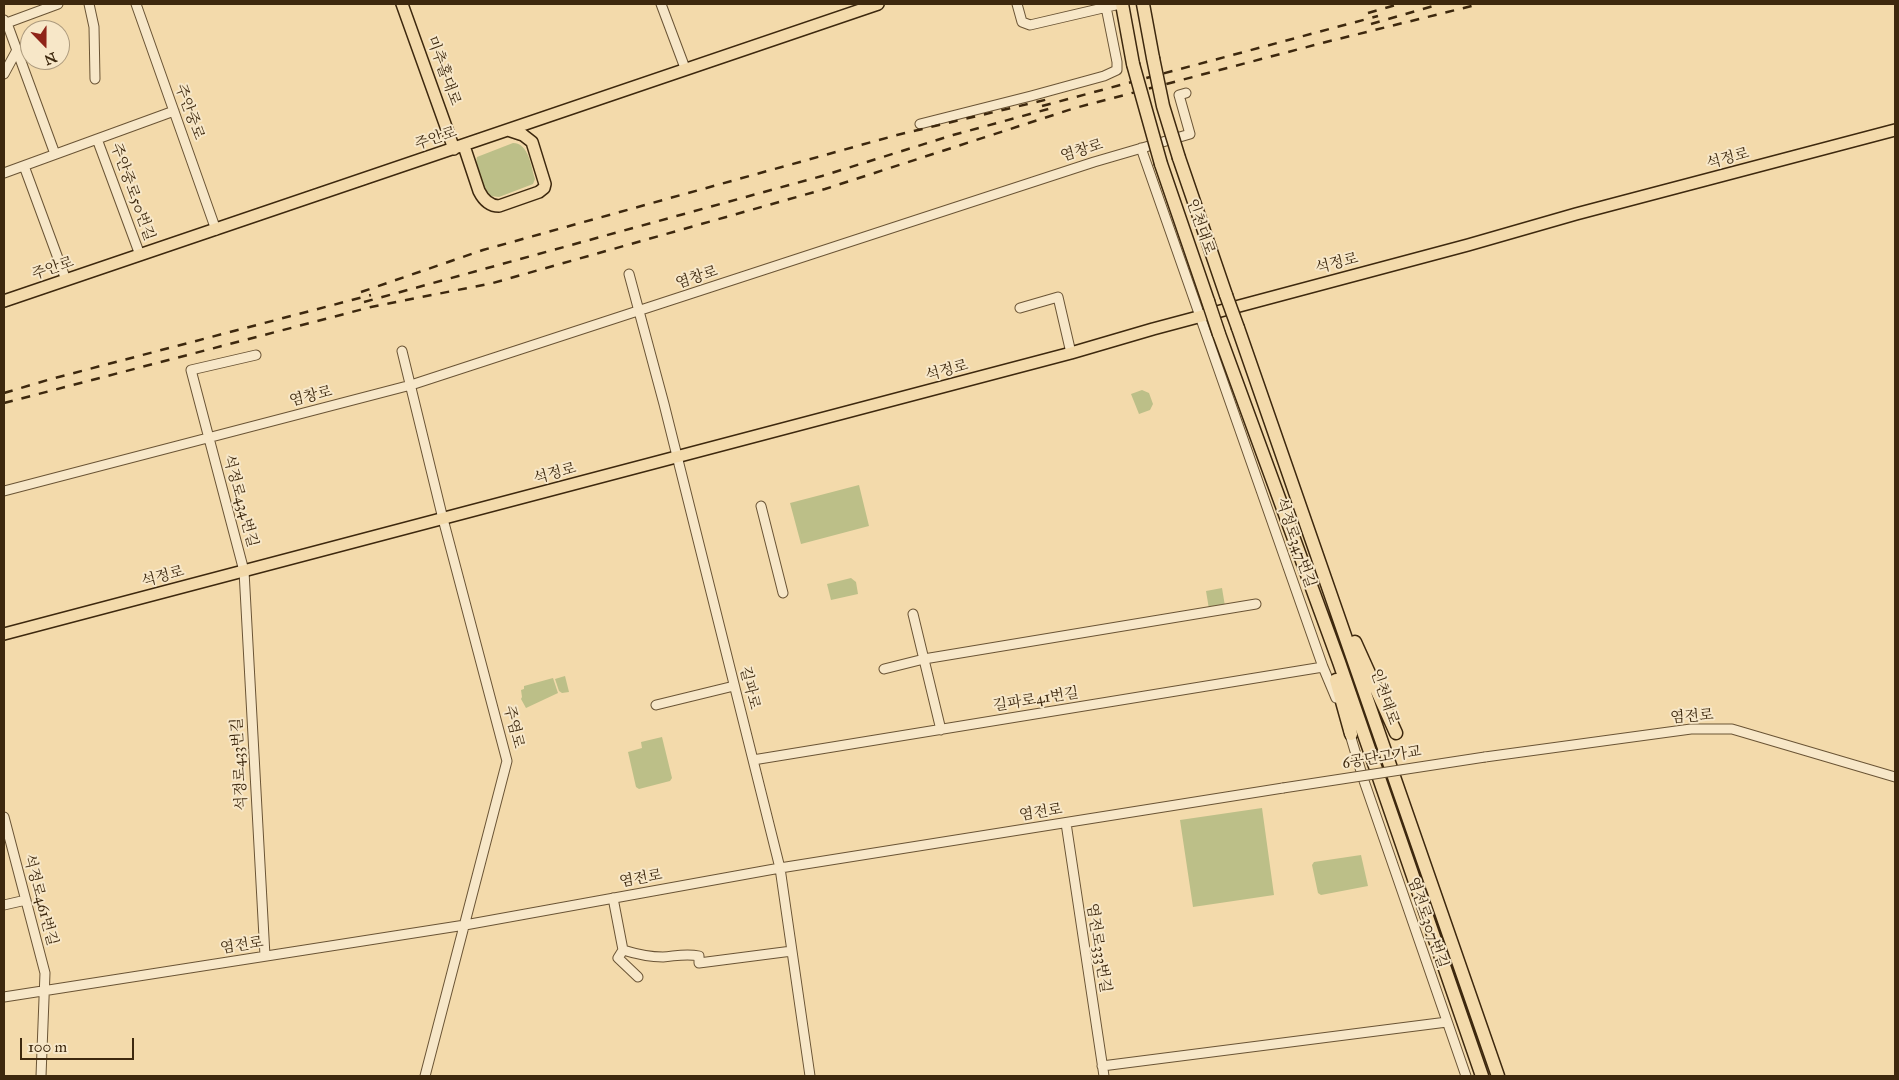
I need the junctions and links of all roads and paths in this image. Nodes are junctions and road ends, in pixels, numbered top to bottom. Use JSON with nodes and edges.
{"nodes":[{"id":1,"x":58,"y":4,"type":"edge"},
{"id":2,"x":89,"y":4,"type":"edge"},
{"id":3,"x":136,"y":4,"type":"edge"},
{"id":4,"x":402,"y":4,"type":"edge"},
{"id":5,"x":661,"y":4,"type":"edge"},
{"id":6,"x":878,"y":4,"type":"edge"},
{"id":7,"x":1018,"y":4,"type":"edge"},
{"id":8,"x":1121,"y":4,"type":"edge"},
{"id":9,"x":1143,"y":4,"type":"edge"},
{"id":10,"x":1106,"y":7,"type":"junction"},
{"id":11,"x":5,"y":23,"type":"edge"},
{"id":12,"x":17,"y":50,"type":"junction"},
{"id":13,"x":684,"y":68,"type":"junction"},
{"id":14,"x":4,"y":74,"type":"edge"},
{"id":15,"x":95,"y":78,"type":"dead end"},
{"id":16,"x":1186,"y":93,"type":"dead end"},
{"id":17,"x":174,"y":111,"type":"junction"},
{"id":18,"x":920,"y":124,"type":"dead end"},
{"id":19,"x":508,"y":130,"type":"junction"},
{"id":20,"x":1895,"y":130,"type":"edge"},
{"id":21,"x":97,"y":139,"type":"junction"},
{"id":22,"x":459,"y":148,"type":"junction"},
{"id":23,"x":1141,"y":148,"type":"junction"},
{"id":24,"x":55,"y":154,"type":"junction"},
{"id":25,"x":24,"y":166,"type":"junction"},
{"id":26,"x":4,"y":173,"type":"edge"},
{"id":27,"x":216,"y":230,"type":"junction"},
{"id":28,"x":140,"y":255,"type":"junction"},
{"id":29,"x":629,"y":274,"type":"dead end"},
{"id":30,"x":66,"y":280,"type":"junction"},
{"id":31,"x":4,"y":301,"type":"edge"},
{"id":32,"x":1020,"y":308,"type":"dead end"},
{"id":33,"x":639,"y":311,"type":"junction"},
{"id":34,"x":1199,"y":316,"type":"junction"},
{"id":35,"x":402,"y":351,"type":"dead end"},
{"id":36,"x":1071,"y":353,"type":"junction"},
{"id":37,"x":256,"y":355,"type":"dead end"},
{"id":38,"x":411,"y":385,"type":"junction"},
{"id":39,"x":209,"y":437,"type":"junction"},
{"id":40,"x":678,"y":457,"type":"junction"},
{"id":41,"x":4,"y":491,"type":"edge"},
{"id":42,"x":761,"y":506,"type":"dead end"},
{"id":43,"x":444,"y":519,"type":"junction"},
{"id":44,"x":1323,"y":570,"type":"junction"},
{"id":45,"x":244,"y":571,"type":"junction"},
{"id":46,"x":1307,"y":574,"type":"junction"},
{"id":47,"x":783,"y":593,"type":"dead end"},
{"id":48,"x":1256,"y":604,"type":"dead end"},
{"id":49,"x":913,"y":614,"type":"dead end"},
{"id":50,"x":4,"y":634,"type":"edge"},
{"id":51,"x":924,"y":659,"type":"junction"},
{"id":52,"x":1323,"y":667,"type":"junction"},
{"id":53,"x":884,"y":669,"type":"dead end"},
{"id":54,"x":734,"y":686,"type":"junction"},
{"id":55,"x":656,"y":705,"type":"dead end"},
{"id":56,"x":942,"y":730,"type":"junction"},
{"id":57,"x":1350,"y":734,"type":"junction"},
{"id":58,"x":1396,"y":734,"type":"dead end"},
{"id":59,"x":1485,"y":757,"type":"joint"},
{"id":60,"x":753,"y":760,"type":"junction"},
{"id":61,"x":1895,"y":777,"type":"edge"},
{"id":62,"x":1362,"y":778,"type":"joint"},
{"id":63,"x":1283,"y":788,"type":"joint"},
{"id":64,"x":4,"y":817,"type":"edge"},
{"id":65,"x":1066,"y":823,"type":"junction"},
{"id":66,"x":780,"y":868,"type":"junction"},
{"id":67,"x":613,"y":898,"type":"junction"},
{"id":68,"x":26,"y":900,"type":"junction"},
{"id":69,"x":4,"y":905,"type":"edge"},
{"id":70,"x":465,"y":925,"type":"junction"},
{"id":71,"x":623,"y":950,"type":"junction"},
{"id":72,"x":792,"y":951,"type":"junction"},
{"id":73,"x":265,"y":956,"type":"junction"},
{"id":74,"x":638,"y":978,"type":"dead end"},
{"id":75,"x":45,"y":991,"type":"junction"},
{"id":76,"x":4,"y":997,"type":"edge"},
{"id":77,"x":1447,"y":1022,"type":"junction"},
{"id":78,"x":1102,"y":1066,"type":"junction"},
{"id":79,"x":41,"y":1076,"type":"edge"},
{"id":80,"x":425,"y":1076,"type":"edge"},
{"id":81,"x":810,"y":1076,"type":"edge"},
{"id":82,"x":1104,"y":1076,"type":"edge"},
{"id":83,"x":1466,"y":1076,"type":"edge"},
{"id":84,"x":1482,"y":1076,"type":"edge"},
{"id":85,"x":1498,"y":1076,"type":"edge"}],
"edges":[{"from":1,"to":11,"type":"street"},
{"from":2,"to":15,"type":"street"},
{"from":3,"to":17,"type":"street","name":"주안중로"},
{"from":4,"to":22,"type":"main road","name":"미추홀대로"},
{"from":5,"to":13,"type":"street"},
{"from":6,"to":13,"type":"main road","name":"주안로"},
{"from":7,"to":10,"type":"street"},
{"from":8,"to":10,"type":"street"},
{"from":8,"to":46,"type":"highway","name":"인천대로","bridge":true},
{"from":9,"to":44,"type":"highway","name":"인천대로","bridge":true},
{"from":10,"to":18,"type":"street"},
{"from":11,"to":12,"type":"street"},
{"from":12,"to":14,"type":"street"},
{"from":12,"to":24,"type":"street"},
{"from":13,"to":19,"type":"main road","name":"주안로"},
{"from":16,"to":23,"type":"street","name":"염창로"},
{"from":17,"to":21,"type":"street","name":"주안중로50번길"},
{"from":17,"to":27,"type":"street","name":"주안중로"},
{"from":19,"to":22,"type":"main road","name":"주안로"},
{"from":19,"to":22,"type":"main road"},
{"from":20,"to":34,"type":"main road","name":"석정로"},
{"from":21,"to":24,"type":"street","name":"주안중로50번길"},
{"from":21,"to":28,"type":"street","name":"주안중로50번길"},
{"from":22,"to":27,"type":"main road","name":"주안로"},
{"from":23,"to":33,"type":"street","name":"염창로"},
{"from":23,"to":34,"type":"street","name":"석정로347번길"},
{"from":24,"to":25,"type":"street","name":"주안중로50번길"},
{"from":25,"to":26,"type":"street","name":"주안중로50번길"},
{"from":25,"to":30,"type":"street"},
{"from":27,"to":28,"type":"main road","name":"주안로"},
{"from":28,"to":30,"type":"main road","name":"주안로"},
{"from":29,"to":33,"type":"street","name":"길파로"},
{"from":30,"to":31,"type":"main road","name":"주안로"},
{"from":32,"to":36,"type":"street"},
{"from":33,"to":38,"type":"street","name":"염창로"},
{"from":33,"to":40,"type":"street","name":"길파로"},
{"from":34,"to":36,"type":"main road","name":"석정로"},
{"from":34,"to":52,"type":"street","name":"석정로347번길"},
{"from":35,"to":38,"type":"street","name":"주염로"},
{"from":36,"to":40,"type":"main road","name":"석정로"},
{"from":37,"to":39,"type":"street"},
{"from":38,"to":39,"type":"street","name":"염창로"},
{"from":38,"to":43,"type":"street","name":"주염로"},
{"from":39,"to":41,"type":"street","name":"염창로"},
{"from":39,"to":45,"type":"street","name":"석정로434번길"},
{"from":40,"to":43,"type":"main road","name":"석정로"},
{"from":40,"to":54,"type":"street","name":"길파로"},
{"from":42,"to":47,"type":"street"},
{"from":43,"to":45,"type":"main road","name":"석정로"},
{"from":43,"to":70,"type":"street","name":"주염로"},
{"from":44,"to":58,"type":"highway"},
{"from":44,"to":85,"type":"highway","name":"인천대로"},
{"from":45,"to":50,"type":"main road","name":"석정로"},
{"from":45,"to":73,"type":"street","name":"석정로433번길"},
{"from":46,"to":57,"type":"highway"},
{"from":46,"to":84,"type":"highway","name":"인천대로"},
{"from":48,"to":51,"type":"street"},
{"from":49,"to":51,"type":"street"},
{"from":51,"to":53,"type":"street"},
{"from":51,"to":56,"type":"street"},
{"from":52,"to":56,"type":"street","name":"길파로41번길"},
{"from":52,"to":57,"type":"street","name":"석정로347번길"},
{"from":54,"to":55,"type":"street"},
{"from":54,"to":60,"type":"street","name":"길파로"},
{"from":56,"to":60,"type":"street","name":"길파로41번길"},
{"from":57,"to":62,"type":"street","name":"석정로347번길"},
{"from":59,"to":61,"type":"street","name":"염전로"},
{"from":59,"to":63,"type":"street","name":"6공단고가교","bridge":true},
{"from":60,"to":66,"type":"street","name":"길파로"},
{"from":62,"to":77,"type":"street","name":"염전로307번길"},
{"from":63,"to":65,"type":"street","name":"염전로"},
{"from":64,"to":68,"type":"street","name":"석정로461번길"},
{"from":65,"to":66,"type":"street","name":"염전로"},
{"from":65,"to":78,"type":"street","name":"염전로333번길"},
{"from":66,"to":67,"type":"street","name":"염전로"},
{"from":66,"to":72,"type":"street","name":"길파로"},
{"from":67,"to":70,"type":"street","name":"염전로"},
{"from":67,"to":71,"type":"street"},
{"from":68,"to":69,"type":"street"},
{"from":68,"to":75,"type":"street","name":"석정로461번길"},
{"from":70,"to":73,"type":"street","name":"염전로"},
{"from":70,"to":80,"type":"street","name":"주염로"},
{"from":71,"to":72,"type":"street"},
{"from":71,"to":74,"type":"street"},
{"from":72,"to":81,"type":"street","name":"길파로"},
{"from":73,"to":75,"type":"street","name":"염전로"},
{"from":75,"to":76,"type":"street","name":"염전로"},
{"from":75,"to":79,"type":"street","name":"석정로461번길"},
{"from":77,"to":78,"type":"street"},
{"from":77,"to":83,"type":"street","name":"염전로307번길"},
{"from":78,"to":82,"type":"street","name":"염전로333번길"}]}
